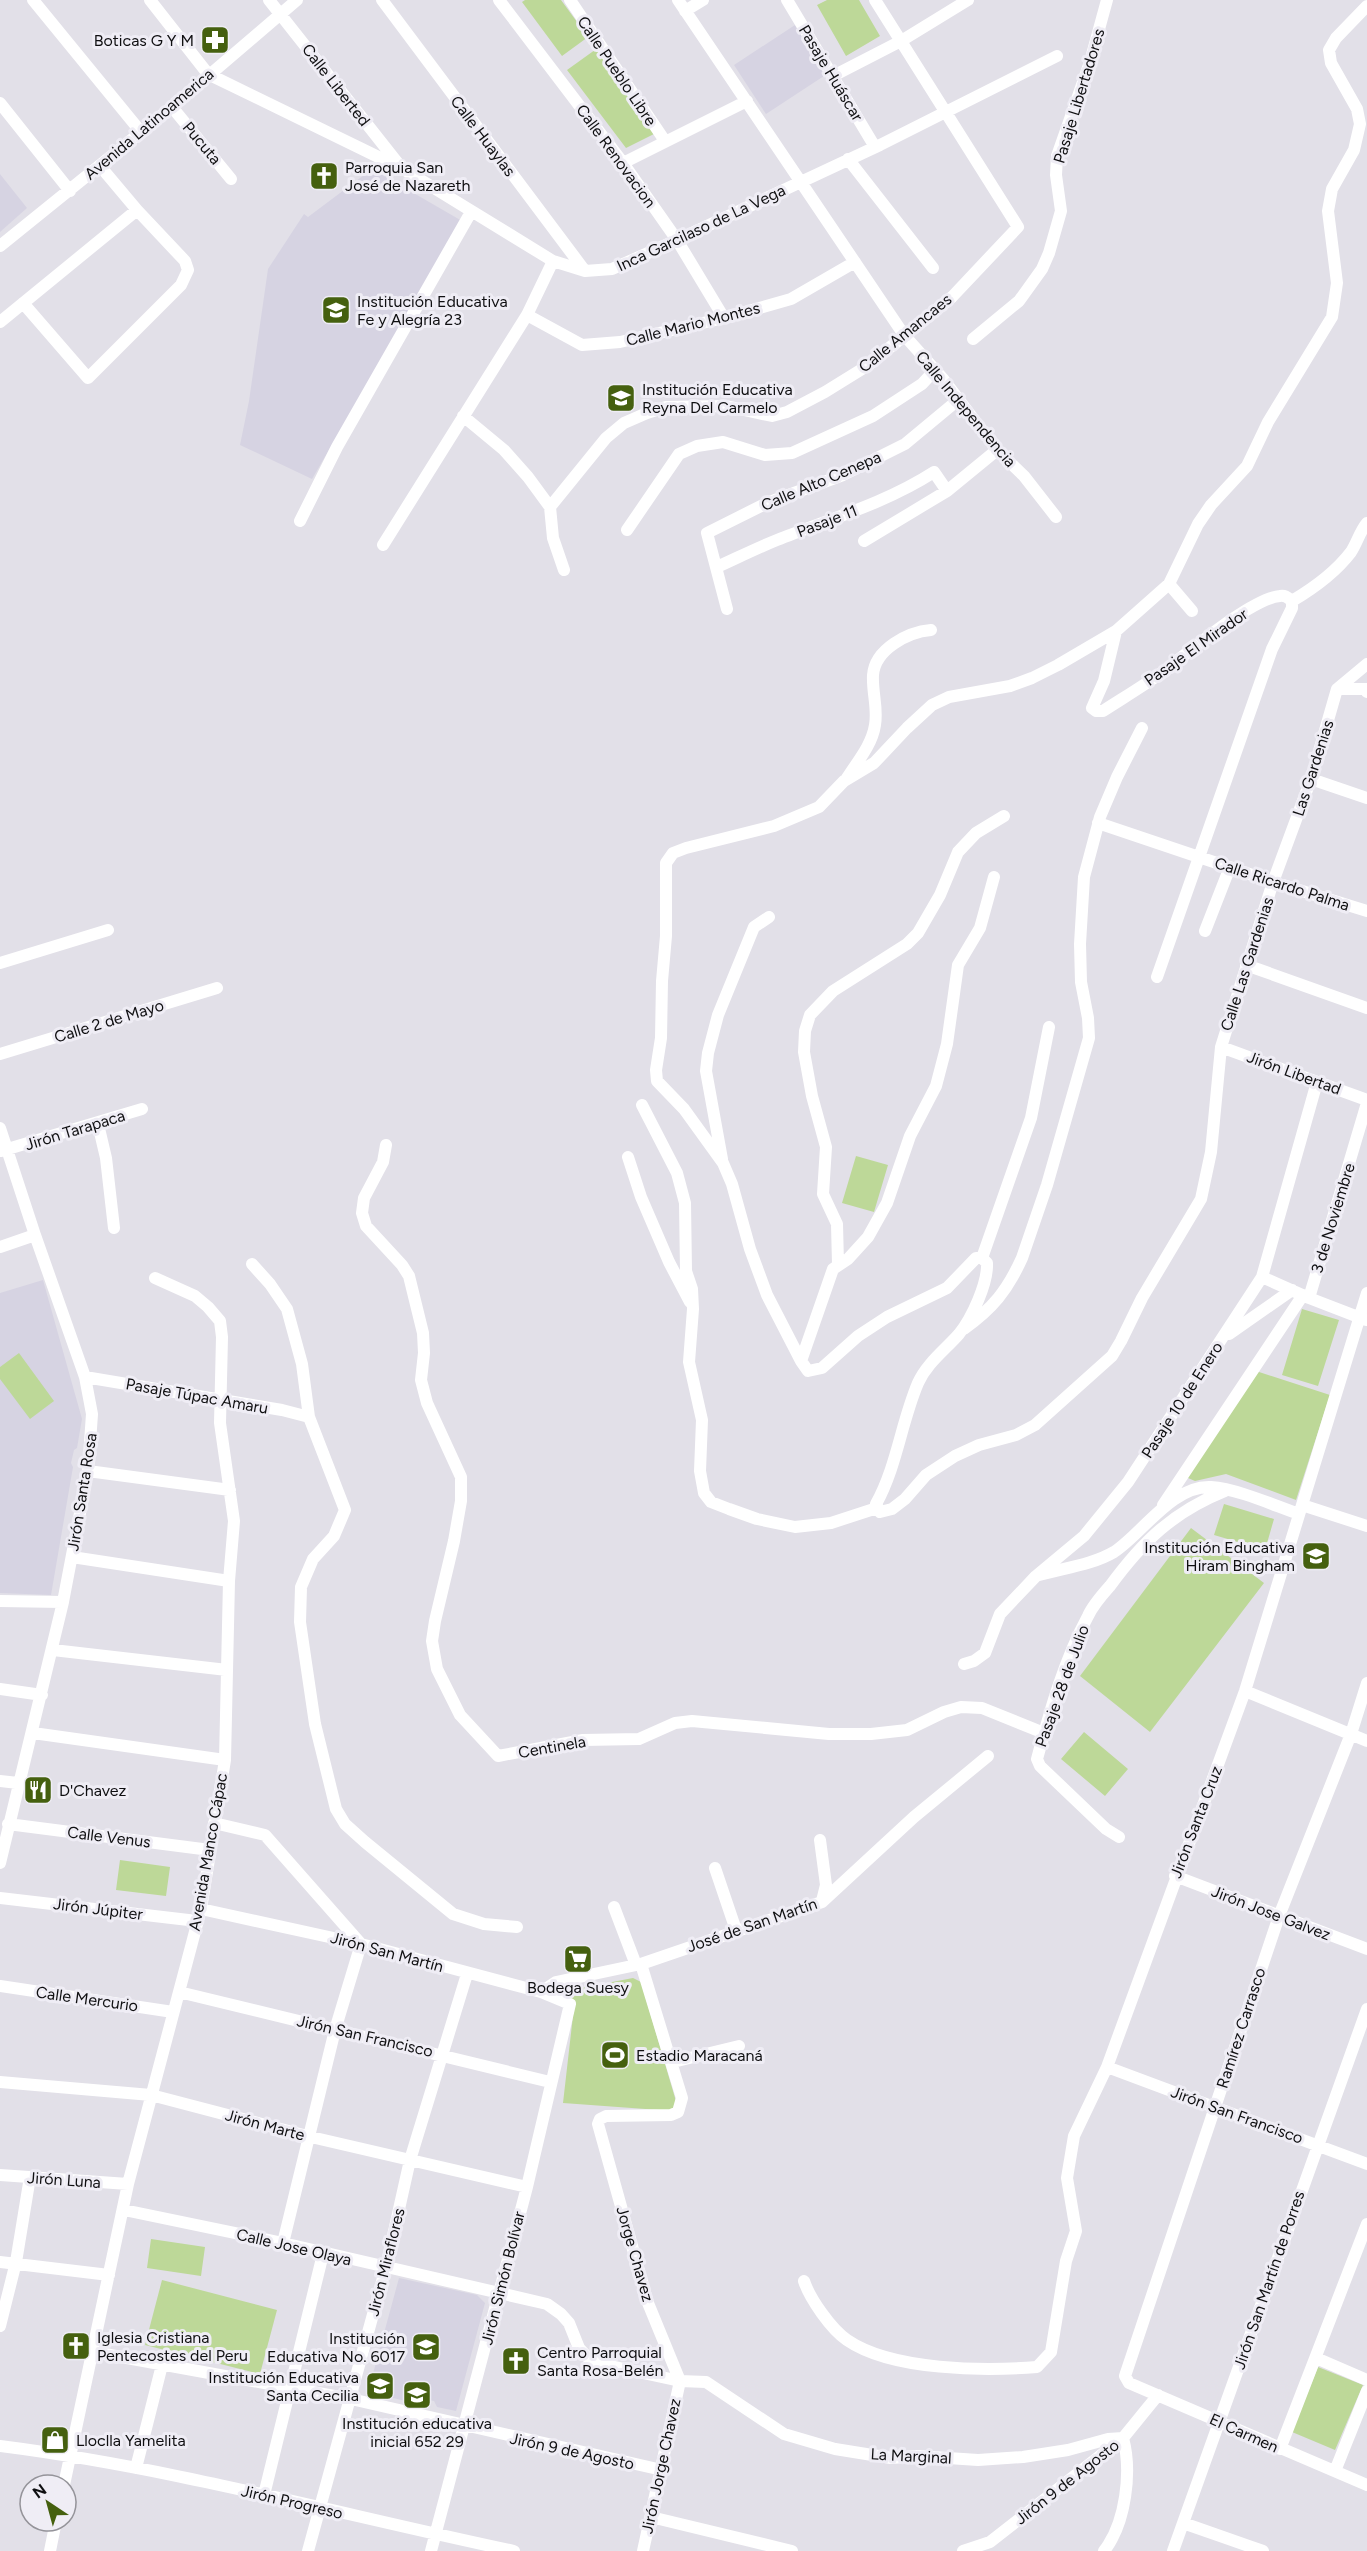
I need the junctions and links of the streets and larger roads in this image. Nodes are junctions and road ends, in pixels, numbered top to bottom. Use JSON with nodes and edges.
{"nodes":[{"id":1,"x":33,"y":0,"type":"edge"},
{"id":2,"x":150,"y":0,"type":"edge"},
{"id":3,"x":269,"y":0,"type":"edge"},
{"id":4,"x":297,"y":0,"type":"edge"},
{"id":5,"x":381,"y":0,"type":"edge"},
{"id":6,"x":499,"y":0,"type":"edge"},
{"id":7,"x":570,"y":0,"type":"edge"},
{"id":8,"x":678,"y":0,"type":"edge"},
{"id":9,"x":703,"y":0,"type":"edge"},
{"id":10,"x":787,"y":0,"type":"edge"},
{"id":11,"x":875,"y":0,"type":"edge"},
{"id":12,"x":968,"y":0,"type":"edge"},
{"id":13,"x":1107,"y":1,"type":"edge"},
{"id":14,"x":1367,"y":6,"type":"edge"},
{"id":15,"x":685,"y":11,"type":"junction"},
{"id":16,"x":280,"y":14,"type":"junction"},
{"id":17,"x":901,"y":41,"type":"junction"},
{"id":18,"x":1057,"y":56,"type":"dead end"},
{"id":19,"x":208,"y":74,"type":"junction"},
{"id":20,"x":833,"y":76,"type":"junction"},
{"id":21,"x":747,"y":101,"type":"junction"},
{"id":22,"x":0,"y":103,"type":"edge"},
{"id":23,"x":172,"y":107,"type":"junction"},
{"id":24,"x":946,"y":113,"type":"junction"},
{"id":25,"x":141,"y":132,"type":"junction"},
{"id":26,"x":665,"y":141,"type":"junction"},
{"id":27,"x":875,"y":147,"type":"junction"},
{"id":28,"x":848,"y":159,"type":"junction"},
{"id":29,"x":623,"y":163,"type":"junction"},
{"id":30,"x":100,"y":166,"type":"junction"},
{"id":31,"x":403,"y":169,"type":"junction"},
{"id":32,"x":231,"y":179,"type":"dead end"},
{"id":33,"x":799,"y":183,"type":"junction"},
{"id":34,"x":70,"y":191,"type":"junction"},
{"id":35,"x":137,"y":210,"type":"junction"},
{"id":36,"x":471,"y":212,"type":"junction"},
{"id":37,"x":677,"y":240,"type":"junction"},
{"id":38,"x":0,"y":246,"type":"edge"},
{"id":39,"x":553,"y":261,"type":"junction"},
{"id":40,"x":855,"y":262,"type":"junction"},
{"id":41,"x":933,"y":268,"type":"dead end"},
{"id":42,"x":585,"y":271,"type":"junction"},
{"id":43,"x":24,"y":303,"type":"junction"},
{"id":44,"x":527,"y":315,"type":"junction"},
{"id":45,"x":724,"y":318,"type":"junction"},
{"id":46,"x":0,"y":322,"type":"edge"},
{"id":47,"x":904,"y":335,"type":"junction"},
{"id":48,"x":973,"y":339,"type":"dead end"},
{"id":49,"x":935,"y":370,"type":"junction"},
{"id":50,"x":958,"y":400,"type":"junction"},
{"id":51,"x":463,"y":416,"type":"junction"},
{"id":52,"x":997,"y":450,"type":"junction"},
{"id":53,"x":947,"y":491,"type":"junction"},
{"id":54,"x":550,"y":507,"type":"junction"},
{"id":55,"x":1056,"y":518,"type":"dead end"},
{"id":56,"x":300,"y":521,"type":"dead end"},
{"id":57,"x":1367,"y":523,"type":"edge"},
{"id":58,"x":627,"y":530,"type":"dead end"},
{"id":59,"x":864,"y":541,"type":"dead end"},
{"id":60,"x":382,"y":545,"type":"dead end"},
{"id":61,"x":717,"y":567,"type":"junction"},
{"id":62,"x":564,"y":570,"type":"dead end"},
{"id":63,"x":1169,"y":584,"type":"junction"},
{"id":64,"x":1292,"y":601,"type":"junction"},
{"id":65,"x":727,"y":609,"type":"dead end"},
{"id":66,"x":1192,"y":611,"type":"dead end"},
{"id":67,"x":931,"y":630,"type":"dead end"},
{"id":68,"x":1116,"y":631,"type":"junction"},
{"id":69,"x":1367,"y":664,"type":"edge"},
{"id":70,"x":1337,"y":689,"type":"junction"},
{"id":71,"x":1367,"y":692,"type":"edge"},
{"id":72,"x":1142,"y":728,"type":"dead end"},
{"id":73,"x":1311,"y":779,"type":"junction"},
{"id":74,"x":844,"y":781,"type":"junction"},
{"id":75,"x":1367,"y":798,"type":"edge"},
{"id":76,"x":1004,"y":816,"type":"dead end"},
{"id":77,"x":1098,"y":823,"type":"junction"},
{"id":78,"x":1198,"y":856,"type":"junction"},
{"id":79,"x":1230,"y":867,"type":"junction"},
{"id":80,"x":994,"y":877,"type":"dead end"},
{"id":81,"x":1273,"y":882,"type":"junction"},
{"id":82,"x":1367,"y":911,"type":"edge"},
{"id":83,"x":769,"y":917,"type":"dead end"},
{"id":84,"x":108,"y":930,"type":"dead end"},
{"id":85,"x":1205,"y":931,"type":"dead end"},
{"id":86,"x":0,"y":963,"type":"edge"},
{"id":87,"x":1246,"y":965,"type":"junction"},
{"id":88,"x":1157,"y":978,"type":"dead end"},
{"id":89,"x":217,"y":988,"type":"dead end"},
{"id":90,"x":1367,"y":1008,"type":"edge"},
{"id":91,"x":1049,"y":1027,"type":"dead end"},
{"id":92,"x":1221,"y":1047,"type":"junction"},
{"id":93,"x":0,"y":1054,"type":"edge"},
{"id":94,"x":1317,"y":1082,"type":"junction"},
{"id":95,"x":1367,"y":1102,"type":"edge"},
{"id":96,"x":642,"y":1105,"type":"dead end"},
{"id":97,"x":142,"y":1109,"type":"dead end"},
{"id":98,"x":98,"y":1124,"type":"junction"},
{"id":99,"x":0,"y":1128,"type":"edge"},
{"id":100,"x":386,"y":1145,"type":"dead end"},
{"id":101,"x":4,"y":1150,"type":"edge"},
{"id":102,"x":628,"y":1157,"type":"dead end"},
{"id":103,"x":723,"y":1163,"type":"junction"},
{"id":104,"x":114,"y":1228,"type":"dead end"},
{"id":105,"x":35,"y":1235,"type":"junction"},
{"id":106,"x":0,"y":1247,"type":"edge"},
{"id":107,"x":982,"y":1258,"type":"junction"},
{"id":108,"x":252,"y":1264,"type":"dead end"},
{"id":109,"x":838,"y":1264,"type":"junction"},
{"id":110,"x":1262,"y":1277,"type":"junction"},
{"id":111,"x":155,"y":1278,"type":"dead end"},
{"id":112,"x":1367,"y":1293,"type":"edge"},
{"id":113,"x":1301,"y":1295,"type":"junction"},
{"id":114,"x":693,"y":1309,"type":"junction"},
{"id":115,"x":1364,"y":1319,"type":"edge"},
{"id":116,"x":960,"y":1332,"type":"junction"},
{"id":117,"x":1223,"y":1339,"type":"junction"},
{"id":118,"x":801,"y":1362,"type":"junction"},
{"id":119,"x":85,"y":1377,"type":"junction"},
{"id":120,"x":220,"y":1401,"type":"junction"},
{"id":121,"x":309,"y":1417,"type":"junction"},
{"id":122,"x":88,"y":1471,"type":"junction"},
{"id":123,"x":230,"y":1490,"type":"junction"},
{"id":124,"x":1225,"y":1491,"type":"junction"},
{"id":125,"x":877,"y":1508,"type":"junction"},
{"id":126,"x":1160,"y":1508,"type":"junction"},
{"id":127,"x":1301,"y":1509,"type":"junction"},
{"id":128,"x":1367,"y":1526,"type":"edge"},
{"id":129,"x":72,"y":1557,"type":"junction"},
{"id":130,"x":1036,"y":1576,"type":"junction"},
{"id":131,"x":229,"y":1581,"type":"junction"},
{"id":132,"x":0,"y":1601,"type":"edge"},
{"id":133,"x":63,"y":1602,"type":"junction"},
{"id":134,"x":53,"y":1650,"type":"junction"},
{"id":135,"x":964,"y":1664,"type":"dead end"},
{"id":136,"x":227,"y":1670,"type":"junction"},
{"id":137,"x":1367,"y":1683,"type":"edge"},
{"id":138,"x":0,"y":1689,"type":"edge"},
{"id":139,"x":1245,"y":1691,"type":"junction"},
{"id":140,"x":42,"y":1695,"type":"junction"},
{"id":141,"x":33,"y":1733,"type":"junction"},
{"id":142,"x":1044,"y":1733,"type":"junction"},
{"id":143,"x":1351,"y":1734,"type":"junction"},
{"id":144,"x":1367,"y":1742,"type":"edge"},
{"id":145,"x":988,"y":1756,"type":"dead end"},
{"id":146,"x":225,"y":1760,"type":"junction"},
{"id":147,"x":0,"y":1781,"type":"edge"},
{"id":148,"x":18,"y":1784,"type":"junction"},
{"id":149,"x":214,"y":1823,"type":"junction"},
{"id":150,"x":8,"y":1824,"type":"junction"},
{"id":151,"x":1119,"y":1837,"type":"dead end"},
{"id":152,"x":819,"y":1840,"type":"dead end"},
{"id":153,"x":210,"y":1850,"type":"junction"},
{"id":154,"x":0,"y":1863,"type":"edge"},
{"id":155,"x":715,"y":1868,"type":"dead end"},
{"id":156,"x":1175,"y":1876,"type":"junction"},
{"id":157,"x":0,"y":1898,"type":"edge"},
{"id":158,"x":822,"y":1902,"type":"junction"},
{"id":159,"x":614,"y":1907,"type":"dead end"},
{"id":160,"x":199,"y":1915,"type":"junction"},
{"id":161,"x":1279,"y":1916,"type":"junction"},
{"id":162,"x":517,"y":1927,"type":"dead end"},
{"id":163,"x":736,"y":1930,"type":"junction"},
{"id":164,"x":361,"y":1944,"type":"junction"},
{"id":165,"x":1367,"y":1949,"type":"edge"},
{"id":166,"x":639,"y":1964,"type":"junction"},
{"id":167,"x":467,"y":1974,"type":"junction"},
{"id":168,"x":0,"y":1986,"type":"edge"},
{"id":169,"x":179,"y":1992,"type":"junction"},
{"id":170,"x":541,"y":1992,"type":"junction"},
{"id":171,"x":570,"y":2004,"type":"joint"},
{"id":172,"x":1367,"y":2009,"type":"edge"},
{"id":173,"x":173,"y":2012,"type":"junction"},
{"id":174,"x":335,"y":2030,"type":"junction"},
{"id":175,"x":739,"y":2046,"type":"dead end"},
{"id":176,"x":444,"y":2054,"type":"junction"},
{"id":177,"x":673,"y":2062,"type":"junction"},
{"id":178,"x":1107,"y":2067,"type":"junction"},
{"id":179,"x":0,"y":2082,"type":"edge"},
{"id":180,"x":550,"y":2082,"type":"junction"},
{"id":181,"x":151,"y":2095,"type":"junction"},
{"id":182,"x":1215,"y":2107,"type":"junction"},
{"id":183,"x":311,"y":2137,"type":"junction"},
{"id":184,"x":1317,"y":2145,"type":"junction"},
{"id":185,"x":410,"y":2160,"type":"junction"},
{"id":186,"x":1367,"y":2164,"type":"edge"},
{"id":187,"x":0,"y":2175,"type":"edge"},
{"id":188,"x":30,"y":2177,"type":"junction"},
{"id":189,"x":128,"y":2184,"type":"junction"},
{"id":190,"x":527,"y":2187,"type":"junction"},
{"id":191,"x":124,"y":2210,"type":"junction"},
{"id":192,"x":1367,"y":2224,"type":"edge"},
{"id":193,"x":283,"y":2243,"type":"junction"},
{"id":194,"x":323,"y":2254,"type":"junction"},
{"id":195,"x":0,"y":2262,"type":"edge"},
{"id":196,"x":16,"y":2262,"type":"junction"},
{"id":197,"x":386,"y":2267,"type":"junction"},
{"id":198,"x":109,"y":2275,"type":"junction"},
{"id":199,"x":804,"y":2281,"type":"dead end"},
{"id":200,"x":500,"y":2291,"type":"junction"},
{"id":201,"x":0,"y":2326,"type":"edge"},
{"id":202,"x":94,"y":2352,"type":"junction"},
{"id":203,"x":1316,"y":2358,"type":"junction"},
{"id":204,"x":162,"y":2365,"type":"junction"},
{"id":205,"x":1125,"y":2376,"type":"joint"},
{"id":206,"x":1367,"y":2380,"type":"edge"},
{"id":207,"x":680,"y":2381,"type":"junction"},
{"id":208,"x":290,"y":2388,"type":"junction"},
{"id":209,"x":1367,"y":2391,"type":"edge"},
{"id":210,"x":1158,"y":2395,"type":"junction"},
{"id":211,"x":351,"y":2399,"type":"junction"},
{"id":212,"x":1220,"y":2422,"type":"junction"},
{"id":213,"x":463,"y":2427,"type":"junction"},
{"id":214,"x":1123,"y":2438,"type":"junction"},
{"id":215,"x":0,"y":2446,"type":"edge"},
{"id":216,"x":1280,"y":2449,"type":"junction"},
{"id":217,"x":71,"y":2455,"type":"junction"},
{"id":218,"x":136,"y":2468,"type":"junction"},
{"id":219,"x":662,"y":2470,"type":"junction"},
{"id":220,"x":1335,"y":2471,"type":"junction"},
{"id":221,"x":67,"y":2473,"type":"edge"},
{"id":222,"x":1367,"y":2485,"type":"edge"},
{"id":223,"x":264,"y":2495,"type":"junction"},
{"id":224,"x":320,"y":2508,"type":"junction"},
{"id":225,"x":651,"y":2517,"type":"junction"},
{"id":226,"x":1183,"y":2523,"type":"junction"},
{"id":227,"x":54,"y":2533,"type":"edge"},
{"id":228,"x":436,"y":2534,"type":"junction"},
{"id":229,"x":50,"y":2551,"type":"edge"},
{"id":230,"x":308,"y":2551,"type":"edge"},
{"id":231,"x":431,"y":2551,"type":"edge"},
{"id":232,"x":513,"y":2551,"type":"edge"},
{"id":233,"x":643,"y":2551,"type":"edge"},
{"id":234,"x":792,"y":2551,"type":"edge"},
{"id":235,"x":963,"y":2551,"type":"edge"},
{"id":236,"x":1104,"y":2551,"type":"edge"},
{"id":237,"x":1173,"y":2551,"type":"edge"},
{"id":238,"x":1263,"y":2551,"type":"edge"}],
"edges":[{"from":1,"to":25,"type":"street"},
{"from":2,"to":19,"type":"street","name":"Inca Garcilaso de La Vega"},
{"from":3,"to":16,"type":"street","name":"Calle Liberted"},
{"from":4,"to":16,"type":"street","name":"Avenida Latinoamerica"},
{"from":5,"to":42,"type":"street","name":"Calle Huaylas"},
{"from":6,"to":29,"type":"street","name":"Calle Renovacion"},
{"from":7,"to":26,"type":"street","name":"Calle Pueblo Libre"},
{"from":8,"to":15,"type":"street","name":"Calle Independencia"},
{"from":9,"to":15,"type":"street"},
{"from":10,"to":20,"type":"street","name":"Pasaje Huáscar"},
{"from":11,"to":17,"type":"street","name":"Calle Amancaes"},
{"from":12,"to":17,"type":"street"},
{"from":13,"to":48,"type":"street","name":"Pasaje Libertadores"},
{"from":14,"to":63,"type":"street"},
{"from":15,"to":21,"type":"street","name":"Calle Independencia"},
{"from":16,"to":19,"type":"street","name":"Avenida Latinoamerica"},
{"from":16,"to":31,"type":"street","name":"Calle Liberted"},
{"from":17,"to":20,"type":"street"},
{"from":17,"to":24,"type":"street","name":"Calle Amancaes"},
{"from":18,"to":24,"type":"street","name":"Inca Garcilaso de La Vega"},
{"from":19,"to":23,"type":"street","name":"Avenida Latinoamerica"},
{"from":19,"to":31,"type":"street","name":"Inca Garcilaso de La Vega"},
{"from":20,"to":27,"type":"street","name":"Pasaje Huáscar"},
{"from":21,"to":26,"type":"street"},
{"from":21,"to":33,"type":"street","name":"Calle Independencia"},
{"from":22,"to":34,"type":"street"},
{"from":23,"to":25,"type":"street","name":"Avenida Latinoamerica"},
{"from":23,"to":32,"type":"street","name":"Pucuta"},
{"from":24,"to":27,"type":"street","name":"Inca Garcilaso de La Vega"},
{"from":24,"to":47,"type":"street","name":"Calle Amancaes"},
{"from":25,"to":30,"type":"street","name":"Avenida Latinoamerica"},
{"from":26,"to":29,"type":"street"},
{"from":27,"to":28,"type":"street","name":"Inca Garcilaso de La Vega"},
{"from":28,"to":33,"type":"street","name":"Inca Garcilaso de La Vega"},
{"from":28,"to":41,"type":"street"},
{"from":29,"to":37,"type":"street","name":"Calle Renovacion"},
{"from":30,"to":34,"type":"street","name":"Avenida Latinoamerica"},
{"from":30,"to":35,"type":"street"},
{"from":31,"to":36,"type":"street","name":"Inca Garcilaso de La Vega"},
{"from":33,"to":37,"type":"street","name":"Inca Garcilaso de La Vega"},
{"from":33,"to":40,"type":"street","name":"Calle Independencia"},
{"from":34,"to":38,"type":"street","name":"Avenida Latinoamerica"},
{"from":35,"to":43,"type":"street"},
{"from":35,"to":43,"type":"street"},
{"from":36,"to":39,"type":"street","name":"Inca Garcilaso de La Vega"},
{"from":36,"to":56,"type":"street"},
{"from":37,"to":42,"type":"street","name":"Inca Garcilaso de La Vega"},
{"from":37,"to":45,"type":"street","name":"Calle Renovacion"},
{"from":39,"to":42,"type":"street","name":"Inca Garcilaso de La Vega"},
{"from":39,"to":44,"type":"street"},
{"from":40,"to":45,"type":"street","name":"Calle Mario Montes"},
{"from":40,"to":47,"type":"street","name":"Calle Independencia"},
{"from":43,"to":46,"type":"street"},
{"from":44,"to":45,"type":"street","name":"Calle Mario Montes"},
{"from":44,"to":51,"type":"street"},
{"from":47,"to":49,"type":"street","name":"Calle Independencia"},
{"from":47,"to":54,"type":"street","name":"Calle Amancaes"},
{"from":49,"to":50,"type":"street","name":"Calle Independencia"},
{"from":49,"to":58,"type":"street"},
{"from":50,"to":52,"type":"street","name":"Calle Independencia"},
{"from":50,"to":61,"type":"street","name":"Calle Alto Cenepa"},
{"from":51,"to":54,"type":"street"},
{"from":51,"to":60,"type":"street"},
{"from":52,"to":53,"type":"street"},
{"from":52,"to":55,"type":"street","name":"Calle Independencia"},
{"from":53,"to":59,"type":"street"},
{"from":53,"to":61,"type":"street","name":"Pasaje 11"},
{"from":54,"to":62,"type":"street"},
{"from":57,"to":64,"type":"street"},
{"from":61,"to":65,"type":"street"},
{"from":63,"to":66,"type":"street"},
{"from":63,"to":68,"type":"street"},
{"from":64,"to":68,"type":"street","name":"Pasaje El Mirador"},
{"from":64,"to":78,"type":"street"},
{"from":67,"to":74,"type":"street"},
{"from":68,"to":74,"type":"street"},
{"from":69,"to":70,"type":"street"},
{"from":70,"to":71,"type":"street"},
{"from":70,"to":73,"type":"street","name":"Las Gardenias"},
{"from":72,"to":77,"type":"street"},
{"from":73,"to":75,"type":"street"},
{"from":73,"to":81,"type":"street","name":"Las Gardenias"},
{"from":74,"to":103,"type":"street"},
{"from":76,"to":109,"type":"street"},
{"from":77,"to":78,"type":"street","name":"Calle Ricardo Palma"},
{"from":77,"to":116,"type":"street"},
{"from":78,"to":79,"type":"street","name":"Calle Ricardo Palma"},
{"from":78,"to":88,"type":"street"},
{"from":79,"to":81,"type":"street","name":"Calle Ricardo Palma"},
{"from":79,"to":85,"type":"street"},
{"from":80,"to":109,"type":"street"},
{"from":81,"to":82,"type":"street","name":"Calle Ricardo Palma"},
{"from":81,"to":87,"type":"street","name":"Calle Las Gardenias"},
{"from":83,"to":103,"type":"street"},
{"from":84,"to":86,"type":"street"},
{"from":87,"to":90,"type":"street"},
{"from":87,"to":92,"type":"street","name":"Calle Las Gardenias"},
{"from":89,"to":93,"type":"street","name":"Calle 2 de Mayo"},
{"from":91,"to":107,"type":"street"},
{"from":92,"to":94,"type":"street","name":"Jirón Libertad"},
{"from":92,"to":125,"type":"street","name":"Calle Las Gardenias"},
{"from":94,"to":95,"type":"street","name":"Jirón Libertad"},
{"from":94,"to":110,"type":"street","name":"Pasaje 10 de Enero"},
{"from":95,"to":113,"type":"street","name":"3 de Noviembre"},
{"from":96,"to":114,"type":"street","name":"Calle Las Gardenias"},
{"from":97,"to":98,"type":"street","name":"Jirón Tarapaca"},
{"from":98,"to":101,"type":"street","name":"Jirón Tarapaca"},
{"from":98,"to":104,"type":"street"},
{"from":99,"to":101,"type":"street","name":"Jirón Santa Rosa"},
{"from":100,"to":142,"type":"street","name":"Centinela"},
{"from":101,"to":105,"type":"street","name":"Jirón Santa Rosa"},
{"from":102,"to":114,"type":"street"},
{"from":103,"to":118,"type":"street"},
{"from":105,"to":106,"type":"street"},
{"from":105,"to":119,"type":"street","name":"Jirón Santa Rosa"},
{"from":107,"to":116,"type":"street"},
{"from":107,"to":118,"type":"street"},
{"from":108,"to":121,"type":"street"},
{"from":109,"to":118,"type":"street"},
{"from":110,"to":113,"type":"street"},
{"from":110,"to":117,"type":"street","name":"Pasaje 10 de Enero"},
{"from":111,"to":120,"type":"street","name":"Avenida Manco Cápac"},
{"from":112,"to":115,"type":"street","name":"Jirón Santa Cruz"},
{"from":113,"to":115,"type":"street"},
{"from":113,"to":117,"type":"street"},
{"from":113,"to":126,"type":"street","name":"3 de Noviembre"},
{"from":114,"to":125,"type":"street","name":"Calle Las Gardenias"},
{"from":115,"to":127,"type":"street","name":"Jirón Santa Cruz"},
{"from":116,"to":125,"type":"street"},
{"from":117,"to":130,"type":"street","name":"Pasaje 10 de Enero"},
{"from":119,"to":120,"type":"street","name":"Pasaje Túpac Amaru"},
{"from":119,"to":122,"type":"street","name":"Jirón Santa Rosa"},
{"from":120,"to":121,"type":"street","name":"Pasaje Túpac Amaru"},
{"from":120,"to":123,"type":"street","name":"Avenida Manco Cápac"},
{"from":121,"to":162,"type":"street"},
{"from":122,"to":123,"type":"street"},
{"from":122,"to":129,"type":"street","name":"Jirón Santa Rosa"},
{"from":123,"to":131,"type":"street","name":"Avenida Manco Cápac"},
{"from":124,"to":126,"type":"street"},
{"from":124,"to":127,"type":"street"},
{"from":124,"to":142,"type":"street","name":"Pasaje 28 de Julio"},
{"from":126,"to":130,"type":"street"},
{"from":127,"to":128,"type":"street"},
{"from":127,"to":139,"type":"street","name":"Jirón Santa Cruz"},
{"from":129,"to":131,"type":"street"},
{"from":129,"to":133,"type":"street","name":"Jirón Santa Rosa"},
{"from":130,"to":135,"type":"street","name":"Pasaje 10 de Enero"},
{"from":131,"to":136,"type":"street","name":"Avenida Manco Cápac"},
{"from":132,"to":133,"type":"street"},
{"from":133,"to":134,"type":"street","name":"Jirón Santa Rosa"},
{"from":134,"to":136,"type":"street"},
{"from":134,"to":140,"type":"street","name":"Jirón Santa Rosa"},
{"from":136,"to":146,"type":"street","name":"Avenida Manco Cápac"},
{"from":137,"to":143,"type":"street","name":"Ramírez Carrasco"},
{"from":138,"to":140,"type":"street"},
{"from":139,"to":143,"type":"street"},
{"from":139,"to":156,"type":"street","name":"Jirón Santa Cruz"},
{"from":140,"to":141,"type":"street","name":"Jirón Santa Rosa"},
{"from":141,"to":146,"type":"street"},
{"from":141,"to":148,"type":"street","name":"Jirón Santa Rosa"},
{"from":142,"to":151,"type":"street","name":"Pasaje 28 de Julio"},
{"from":143,"to":144,"type":"street"},
{"from":143,"to":161,"type":"street","name":"Ramírez Carrasco"},
{"from":145,"to":158,"type":"street","name":"José de San Martín"},
{"from":146,"to":149,"type":"street","name":"Avenida Manco Cápac"},
{"from":147,"to":148,"type":"street"},
{"from":148,"to":150,"type":"street","name":"Jirón Santa Rosa"},
{"from":149,"to":153,"type":"street","name":"Avenida Manco Cápac"},
{"from":149,"to":164,"type":"street"},
{"from":150,"to":153,"type":"street","name":"Calle Venus"},
{"from":150,"to":154,"type":"street","name":"Jirón Santa Rosa"},
{"from":152,"to":158,"type":"street"},
{"from":153,"to":160,"type":"street","name":"Avenida Manco Cápac"},
{"from":155,"to":163,"type":"street"},
{"from":156,"to":161,"type":"street","name":"Jirón Jose Galvez"},
{"from":156,"to":178,"type":"street","name":"Jirón Santa Cruz"},
{"from":157,"to":160,"type":"street","name":"Jirón Júpiter"},
{"from":158,"to":163,"type":"street","name":"José de San Martín"},
{"from":159,"to":166,"type":"street"},
{"from":160,"to":164,"type":"street","name":"Jirón San Martín"},
{"from":160,"to":169,"type":"street","name":"Avenida Manco Cápac"},
{"from":161,"to":165,"type":"street","name":"Jirón Jose Galvez"},
{"from":161,"to":182,"type":"street","name":"Ramírez Carrasco"},
{"from":163,"to":166,"type":"street","name":"José de San Martín"},
{"from":164,"to":167,"type":"street","name":"Jirón San Martín"},
{"from":164,"to":174,"type":"street"},
{"from":166,"to":170,"type":"street","name":"José de San Martín"},
{"from":166,"to":177,"type":"street"},
{"from":167,"to":170,"type":"street","name":"Jirón San Martín"},
{"from":167,"to":176,"type":"street","name":"Jirón Miraflores"},
{"from":168,"to":173,"type":"street","name":"Calle Mercurio"},
{"from":169,"to":173,"type":"street","name":"Avenida Manco Cápac"},
{"from":169,"to":174,"type":"street","name":"Jirón San Francisco"},
{"from":170,"to":171,"type":"street","name":"Jirón San Martín"},
{"from":171,"to":180,"type":"street","name":"Jirón Simón Bolívar"},
{"from":172,"to":184,"type":"street","name":"Jirón San Martín de Porres"},
{"from":173,"to":181,"type":"street","name":"Avenida Manco Cápac"},
{"from":174,"to":176,"type":"street","name":"Jirón San Francisco"},
{"from":174,"to":183,"type":"street"},
{"from":175,"to":177,"type":"street"},
{"from":176,"to":180,"type":"street","name":"Jirón San Francisco"},
{"from":176,"to":185,"type":"street","name":"Jirón Miraflores"},
{"from":177,"to":207,"type":"street","name":"Jorge Chavez"},
{"from":178,"to":182,"type":"street","name":"Jirón San Francisco"},
{"from":178,"to":199,"type":"street","name":"Jirón Santa Cruz"},
{"from":179,"to":181,"type":"street","name":"Jirón Marte"},
{"from":180,"to":190,"type":"street","name":"Jirón Simón Bolívar"},
{"from":181,"to":183,"type":"street","name":"Jirón Marte"},
{"from":181,"to":189,"type":"street","name":"Avenida Manco Cápac"},
{"from":182,"to":184,"type":"street","name":"Jirón San Francisco"},
{"from":182,"to":205,"type":"street","name":"Ramírez Carrasco"},
{"from":183,"to":185,"type":"street","name":"Jirón Marte"},
{"from":183,"to":193,"type":"street"},
{"from":184,"to":186,"type":"street","name":"Jirón San Francisco"},
{"from":184,"to":212,"type":"street","name":"Jirón San Martín de Porres"},
{"from":185,"to":190,"type":"street","name":"Jirón Marte"},
{"from":185,"to":197,"type":"street","name":"Jirón Miraflores"},
{"from":187,"to":188,"type":"street","name":"Jirón Luna"},
{"from":188,"to":189,"type":"street","name":"Jirón Luna"},
{"from":188,"to":196,"type":"street"},
{"from":189,"to":191,"type":"street","name":"Avenida Manco Cápac"},
{"from":190,"to":200,"type":"street","name":"Jirón Simón Bolívar"},
{"from":191,"to":193,"type":"street","name":"Calle Jose Olaya"},
{"from":191,"to":198,"type":"street","name":"Avenida Manco Cápac"},
{"from":192,"to":203,"type":"street"},
{"from":193,"to":194,"type":"street","name":"Calle Jose Olaya"},
{"from":194,"to":197,"type":"street","name":"Calle Jose Olaya"},
{"from":194,"to":208,"type":"street"},
{"from":195,"to":196,"type":"street"},
{"from":196,"to":198,"type":"street"},
{"from":196,"to":201,"type":"street"},
{"from":197,"to":200,"type":"street","name":"Calle Jose Olaya"},
{"from":197,"to":211,"type":"street","name":"Jirón Miraflores"},
{"from":198,"to":202,"type":"street","name":"Avenida Manco Cápac"},
{"from":200,"to":207,"type":"street","name":"La Marginal"},
{"from":200,"to":213,"type":"street","name":"Jirón Simón Bolívar"},
{"from":202,"to":204,"type":"street","name":"Jirón 9 de Agosto"},
{"from":202,"to":217,"type":"street","name":"Avenida Manco Cápac"},
{"from":203,"to":206,"type":"street"},
{"from":203,"to":216,"type":"street"},
{"from":204,"to":208,"type":"street","name":"Jirón 9 de Agosto"},
{"from":204,"to":218,"type":"street"},
{"from":205,"to":210,"type":"street","name":"El Carmen"},
{"from":207,"to":214,"type":"street","name":"La Marginal"},
{"from":207,"to":219,"type":"street","name":"Jirón Jorge Chavez"},
{"from":208,"to":211,"type":"street","name":"Jirón 9 de Agosto"},
{"from":208,"to":223,"type":"street"},
{"from":209,"to":220,"type":"street"},
{"from":210,"to":212,"type":"street","name":"El Carmen"},
{"from":210,"to":214,"type":"street","name":"Jirón 9 de Agosto"},
{"from":211,"to":213,"type":"street","name":"Jirón 9 de Agosto"},
{"from":211,"to":224,"type":"street","name":"Jirón Miraflores"},
{"from":212,"to":216,"type":"street","name":"El Carmen"},
{"from":212,"to":226,"type":"street","name":"Jirón San Martín de Porres"},
{"from":213,"to":219,"type":"street","name":"Jirón 9 de Agosto"},
{"from":213,"to":228,"type":"street","name":"Jirón Simón Bolívar"},
{"from":214,"to":235,"type":"street","name":"Jirón 9 de Agosto"},
{"from":214,"to":236,"type":"street"},
{"from":215,"to":217,"type":"street","name":"Jirón Progreso"},
{"from":216,"to":220,"type":"street","name":"El Carmen"},
{"from":217,"to":218,"type":"street","name":"Jirón Progreso"},
{"from":217,"to":221,"type":"street","name":"Avenida Manco Cápac"},
{"from":218,"to":223,"type":"street","name":"Jirón Progreso"},
{"from":219,"to":225,"type":"street","name":"Jirón Jorge Chavez"},
{"from":220,"to":222,"type":"street","name":"El Carmen"},
{"from":223,"to":224,"type":"street","name":"Jirón Progreso"},
{"from":224,"to":228,"type":"street","name":"Jirón Progreso"},
{"from":224,"to":230,"type":"street","name":"Jirón Miraflores"},
{"from":225,"to":233,"type":"street","name":"Jirón Jorge Chavez"},
{"from":225,"to":234,"type":"street"},
{"from":226,"to":237,"type":"street","name":"Jirón San Martín de Porres"},
{"from":226,"to":238,"type":"street"},
{"from":227,"to":229,"type":"street"},
{"from":228,"to":231,"type":"street","name":"Jirón Simón Bolívar"},
{"from":228,"to":232,"type":"street","name":"Jirón Progreso"}]}
